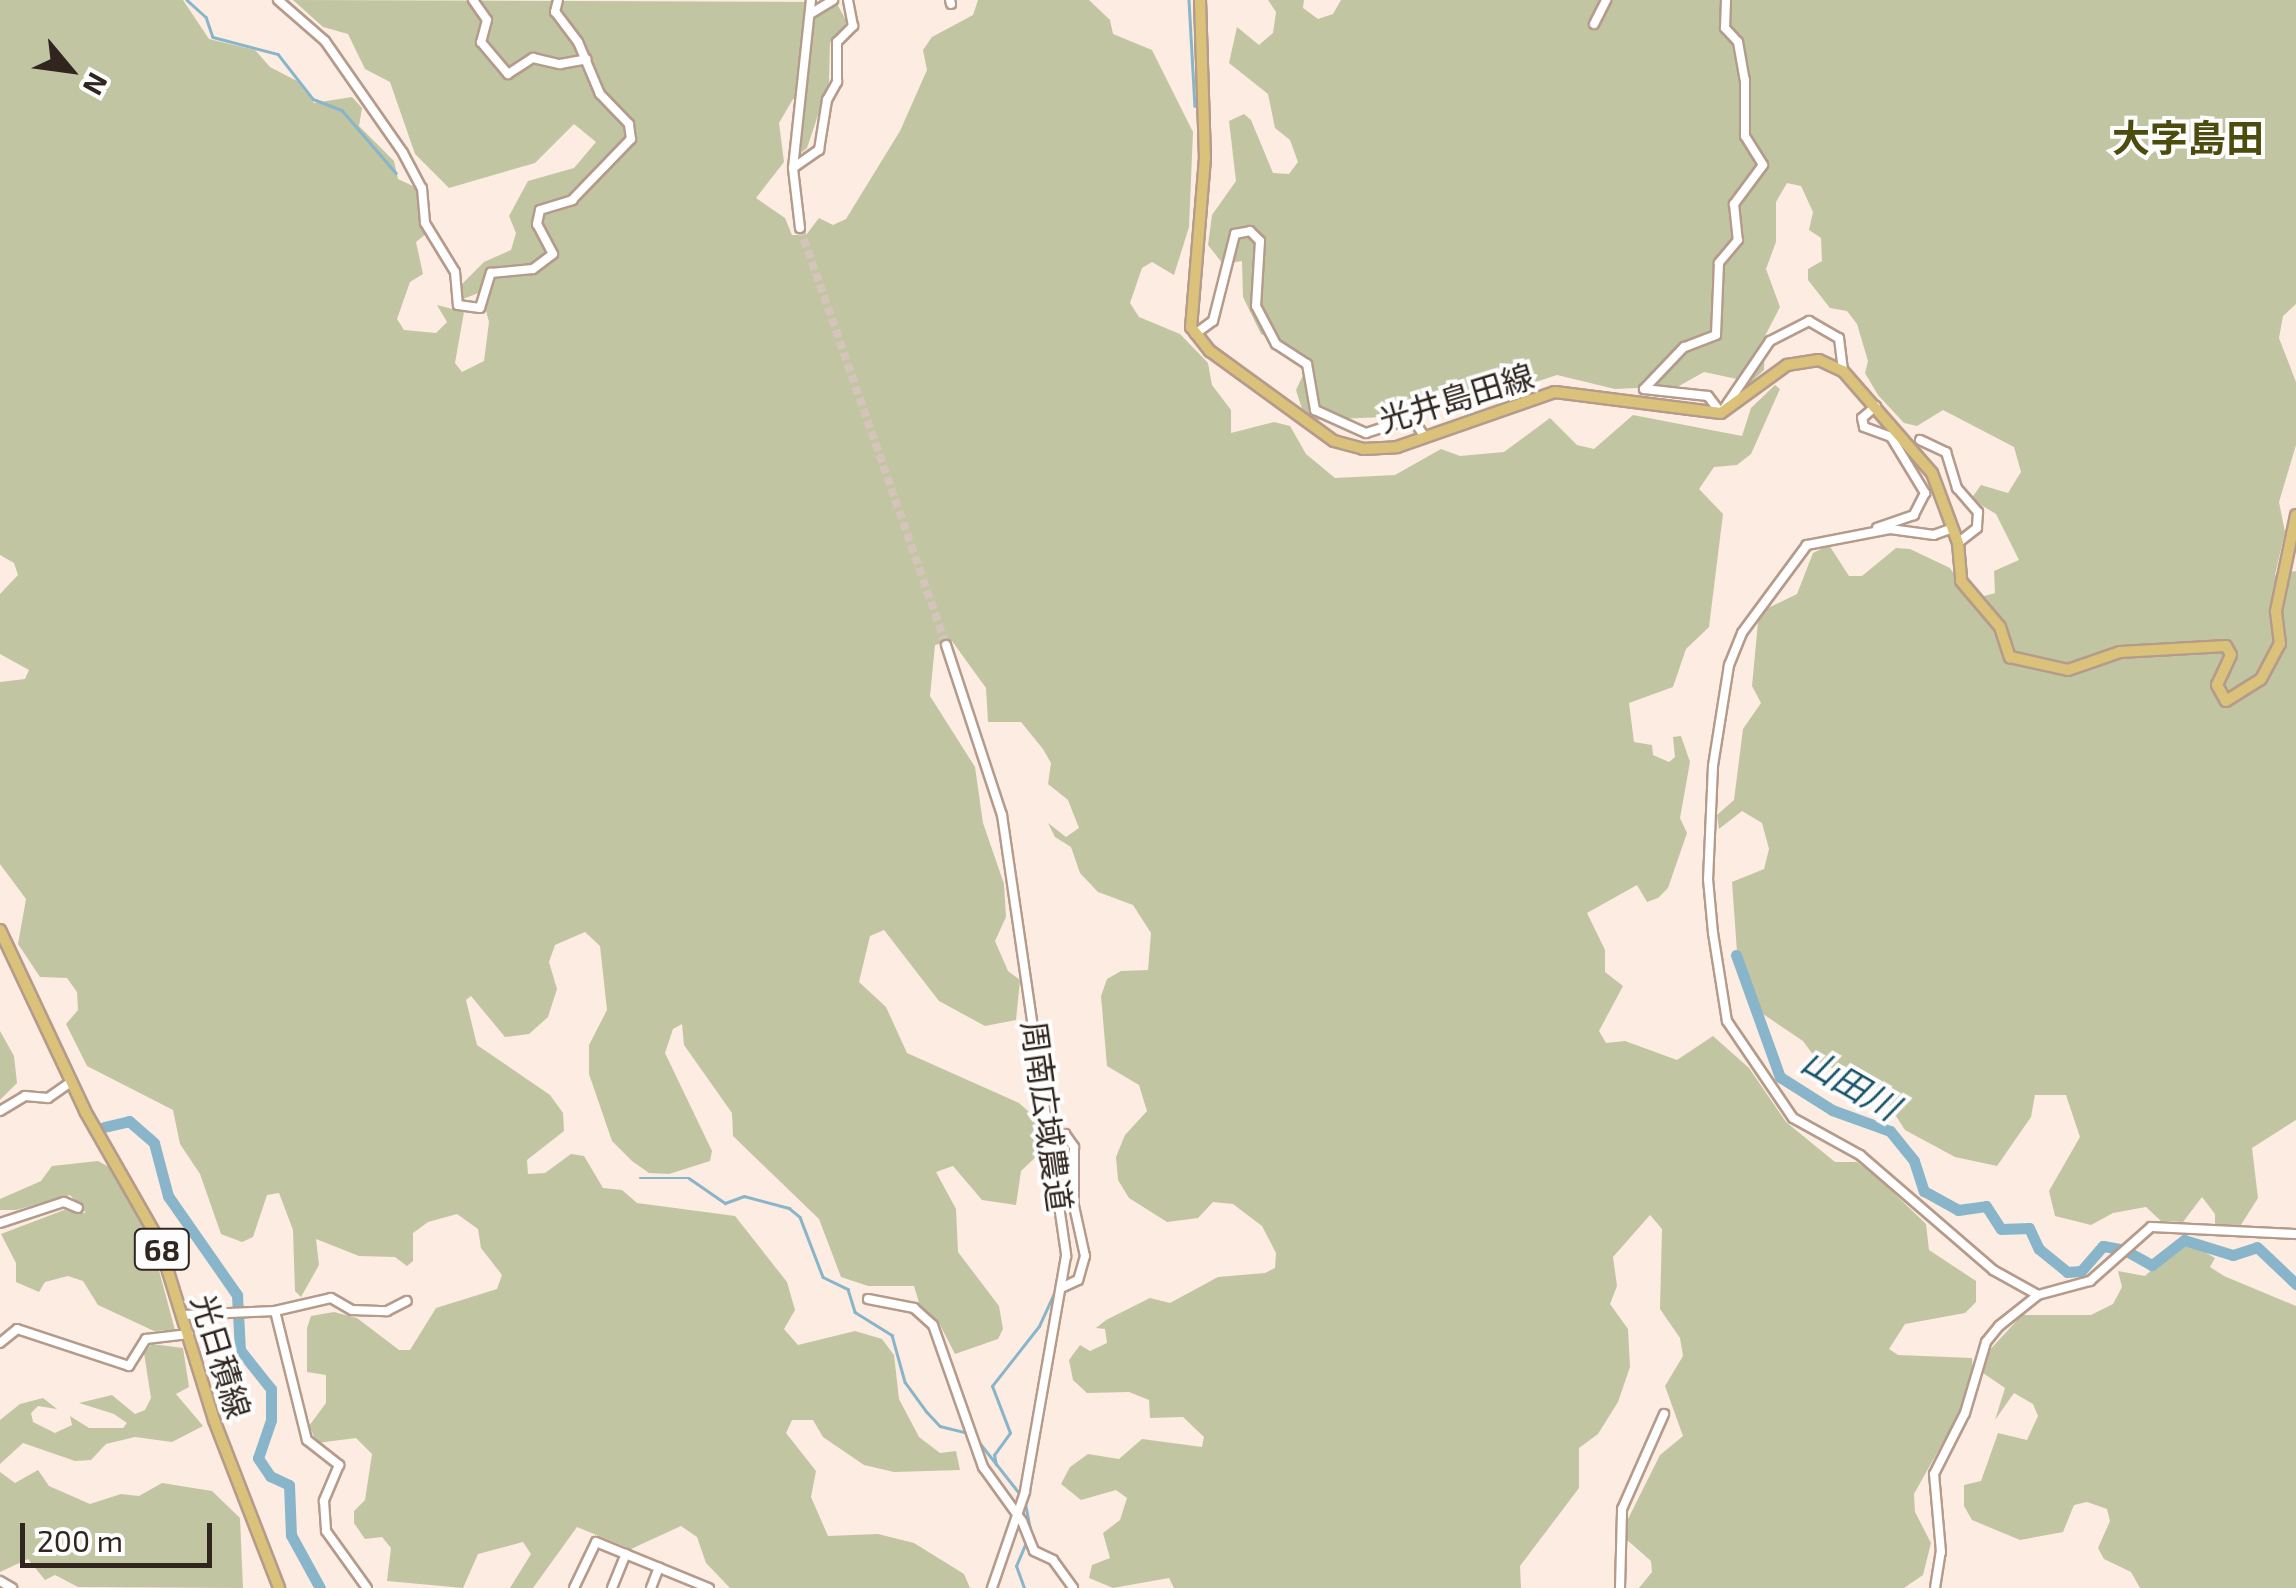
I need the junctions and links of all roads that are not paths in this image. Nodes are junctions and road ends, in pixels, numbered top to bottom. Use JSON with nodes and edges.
{"nodes":[{"id":1,"x":278,"y":0,"type":"edge"},
{"id":2,"x":473,"y":0,"type":"edge"},
{"id":3,"x":558,"y":0,"type":"edge"},
{"id":4,"x":812,"y":0,"type":"edge"},
{"id":5,"x":833,"y":0,"type":"edge"},
{"id":6,"x":848,"y":0,"type":"edge"},
{"id":7,"x":1200,"y":0,"type":"edge"},
{"id":8,"x":1606,"y":0,"type":"edge"},
{"id":9,"x":1726,"y":0,"type":"edge"},
{"id":10,"x":810,"y":14,"type":"junction"},
{"id":11,"x":1594,"y":24,"type":"dead end"},
{"id":12,"x":587,"y":59,"type":"junction"},
{"id":13,"x":793,"y":168,"type":"junction"},
{"id":14,"x":800,"y":228,"type":"tunnel mouth"},
{"id":15,"x":1195,"y":334,"type":"junction"},
{"id":16,"x":1844,"y":371,"type":"junction"},
{"id":17,"x":1876,"y":406,"type":"junction"},
{"id":18,"x":1721,"y":413,"type":"junction"},
{"id":19,"x":1425,"y":437,"type":"junction"},
{"id":20,"x":1917,"y":444,"type":"junction"},
{"id":21,"x":2296,"y":514,"type":"edge"},
{"id":22,"x":1954,"y":528,"type":"junction"},
{"id":23,"x":1869,"y":532,"type":"junction"},
{"id":24,"x":1958,"y":544,"type":"junction"},
{"id":25,"x":946,"y":645,"type":"tunnel mouth"},
{"id":26,"x":0,"y":930,"type":"edge"},
{"id":27,"x":71,"y":1082,"type":"junction"},
{"id":28,"x":0,"y":1112,"type":"edge"},
{"id":29,"x":1051,"y":1134,"type":"junction"},
{"id":30,"x":78,"y":1208,"type":"dead end"},
{"id":31,"x":0,"y":1223,"type":"edge"},
{"id":32,"x":2296,"y":1234,"type":"edge"},
{"id":33,"x":1062,"y":1288,"type":"junction"},
{"id":34,"x":2038,"y":1295,"type":"junction"},
{"id":35,"x":868,"y":1299,"type":"dead end"},
{"id":36,"x":407,"y":1301,"type":"dead end"},
{"id":37,"x":275,"y":1311,"type":"junction"},
{"id":38,"x":184,"y":1316,"type":"junction"},
{"id":39,"x":189,"y":1334,"type":"junction"},
{"id":40,"x":0,"y":1343,"type":"edge"},
{"id":41,"x":1664,"y":1414,"type":"dead end"},
{"id":42,"x":1019,"y":1517,"type":"junction"},
{"id":43,"x":626,"y":1554,"type":"junction"},
{"id":44,"x":659,"y":1568,"type":"junction"},
{"id":45,"x":0,"y":1580,"type":"edge"},
{"id":46,"x":690,"y":1584,"type":"edge"},
{"id":47,"x":12,"y":1588,"type":"edge"},
{"id":48,"x":279,"y":1588,"type":"edge"},
{"id":49,"x":367,"y":1588,"type":"edge"},
{"id":50,"x":574,"y":1588,"type":"edge"},
{"id":51,"x":612,"y":1588,"type":"edge"},
{"id":52,"x":650,"y":1588,"type":"edge"},
{"id":53,"x":709,"y":1588,"type":"edge"},
{"id":54,"x":992,"y":1588,"type":"edge"},
{"id":55,"x":1073,"y":1588,"type":"edge"},
{"id":56,"x":1620,"y":1588,"type":"edge"},
{"id":57,"x":1935,"y":1588,"type":"edge"}],
"edges":[{"from":1,"to":12,"type":"street"},
{"from":2,"to":12,"type":"street"},
{"from":3,"to":12,"type":"street"},
{"from":4,"to":10,"type":"street"},
{"from":5,"to":10,"type":"street"},
{"from":6,"to":13,"type":"street"},
{"from":7,"to":15,"type":"main road"},
{"from":8,"to":11,"type":"street"},
{"from":9,"to":18,"type":"street"},
{"from":10,"to":13,"type":"street"},
{"from":13,"to":14,"type":"street"},
{"from":15,"to":19,"type":"main road","name":"光井島田線"},
{"from":15,"to":19,"type":"street"},
{"from":16,"to":17,"type":"main road"},
{"from":16,"to":18,"type":"main road"},
{"from":16,"to":18,"type":"street"},
{"from":17,"to":20,"type":"main road"},
{"from":17,"to":23,"type":"street"},
{"from":18,"to":19,"type":"main road","name":"光井島田線"},
{"from":20,"to":22,"type":"main road"},
{"from":20,"to":24,"type":"street"},
{"from":21,"to":24,"type":"main road"},
{"from":22,"to":23,"type":"street"},
{"from":22,"to":24,"type":"main road"},
{"from":23,"to":34,"type":"street"},
{"from":25,"to":29,"type":"street","name":"周南広域農道"},
{"from":26,"to":27,"type":"main road","name":"光日積線","number":"68"},
{"from":27,"to":28,"type":"street"},
{"from":27,"to":38,"type":"main road","name":"光日積線","number":"68"},
{"from":29,"to":33,"type":"street","name":"周南広域農道"},
{"from":29,"to":33,"type":"street"},
{"from":30,"to":31,"type":"street"},
{"from":32,"to":34,"type":"street"},
{"from":33,"to":42,"type":"street","name":"周南広域農道"},
{"from":34,"to":57,"type":"street"},
{"from":35,"to":42,"type":"street"},
{"from":36,"to":37,"type":"street"},
{"from":37,"to":38,"type":"street"},
{"from":37,"to":49,"type":"street"},
{"from":38,"to":39,"type":"main road","name":"光日積線","number":"68"},
{"from":39,"to":40,"type":"street"},
{"from":39,"to":48,"type":"main road","name":"光日積線","number":"68"},
{"from":41,"to":56,"type":"street"},
{"from":42,"to":54,"type":"street","name":"周南広域農道"},
{"from":42,"to":55,"type":"street"},
{"from":43,"to":44,"type":"street"},
{"from":43,"to":50,"type":"street"},
{"from":43,"to":51,"type":"street"},
{"from":44,"to":46,"type":"street"},
{"from":44,"to":52,"type":"street"},
{"from":45,"to":47,"type":"street"},
{"from":46,"to":53,"type":"street"}]}
